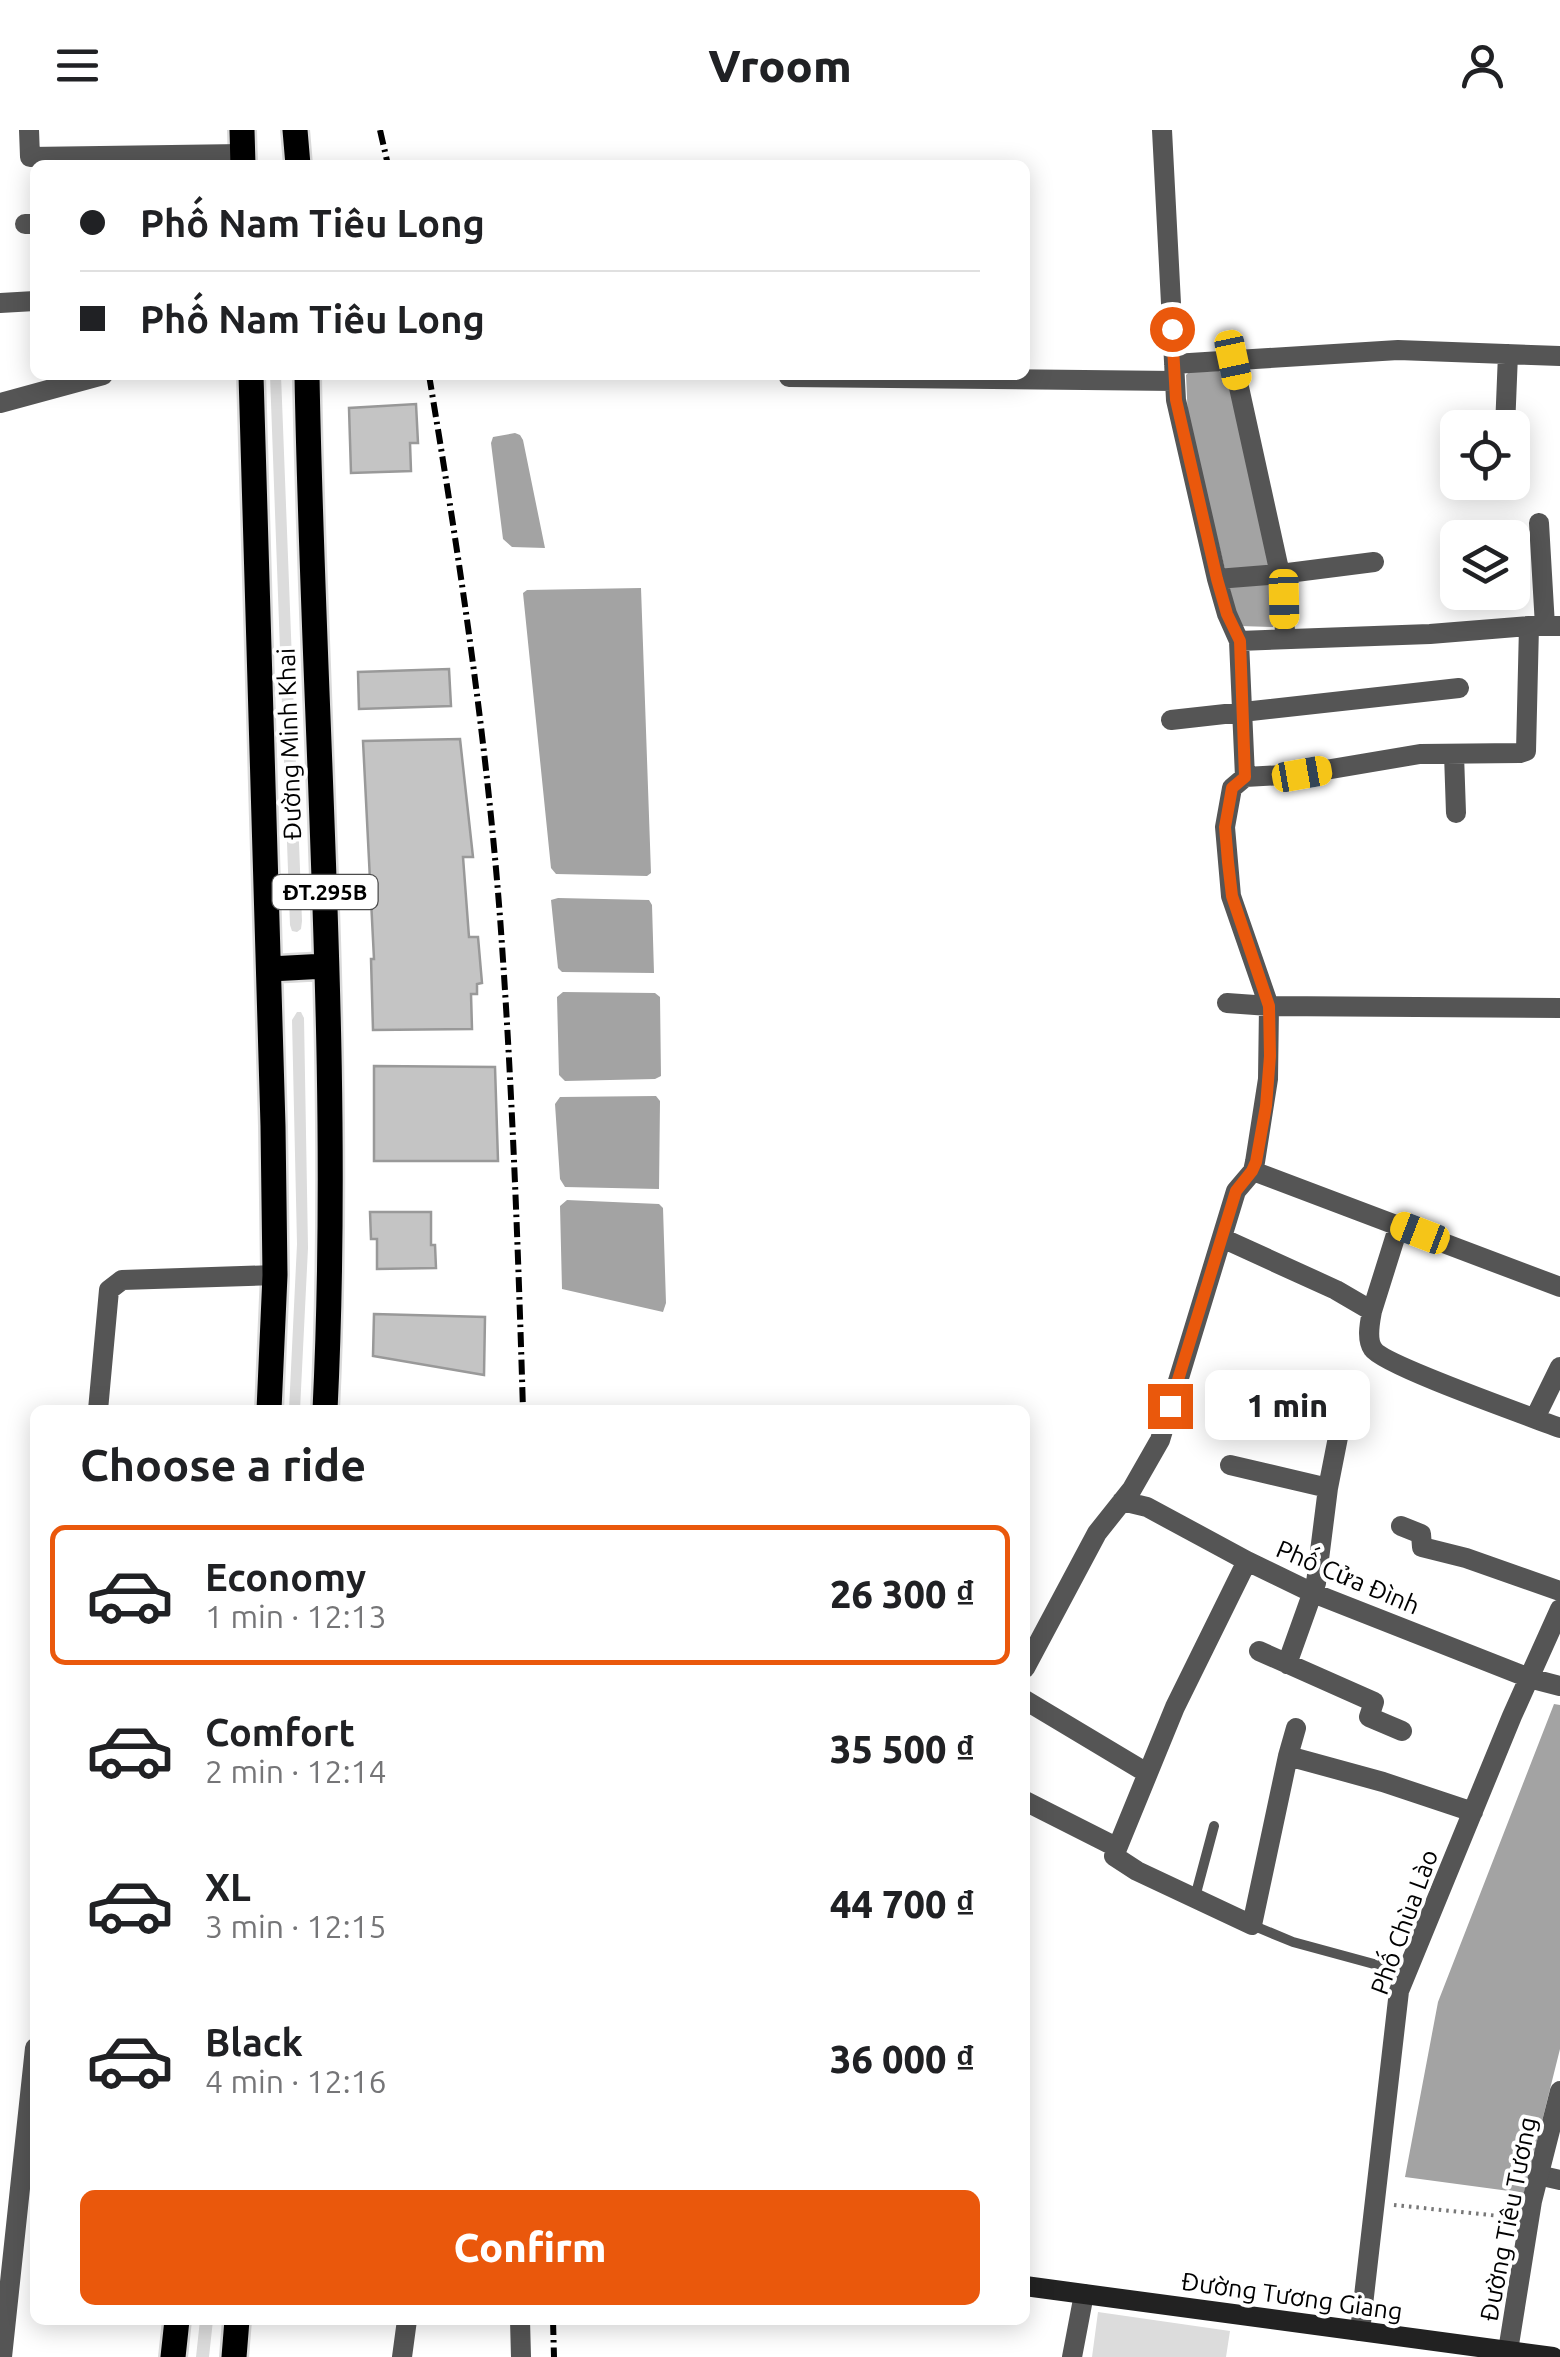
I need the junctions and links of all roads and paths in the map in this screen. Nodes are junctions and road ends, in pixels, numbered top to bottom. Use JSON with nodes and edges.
{"nodes":[{"id":1,"x":29,"y":130,"type":"edge"},
{"id":2,"x":295,"y":130,"type":"edge"},
{"id":3,"x":1162,"y":130,"type":"edge"},
{"id":4,"x":242,"y":150,"type":"edge"},
{"id":5,"x":298,"y":160,"type":"edge"},
{"id":6,"x":30,"y":301,"type":"edge"},
{"id":7,"x":0,"y":303,"type":"edge"},
{"id":8,"x":1508,"y":354,"type":"junction"},
{"id":9,"x":1560,"y":356,"type":"edge"},
{"id":10,"x":1233,"y":360,"type":"junction"},
{"id":11,"x":1175,"y":373,"type":"junction"},
{"id":12,"x":1030,"y":374,"type":"edge"},
{"id":13,"x":85,"y":380,"type":"edge"},
{"id":14,"x":251,"y":380,"type":"edge"},
{"id":15,"x":307,"y":380,"type":"edge"},
{"id":16,"x":0,"y":404,"type":"edge"},
{"id":17,"x":1506,"y":410,"type":"edge"},
{"id":18,"x":1539,"y":523,"type":"dead end"},
{"id":19,"x":1374,"y":562,"type":"dead end"},
{"id":20,"x":1280,"y":574,"type":"junction"},
{"id":21,"x":1221,"y":579,"type":"junction"},
{"id":22,"x":1544,"y":626,"type":"edge"},
{"id":23,"x":1285,"y":640,"type":"junction"},
{"id":24,"x":1240,"y":641,"type":"junction"},
{"id":25,"x":1459,"y":688,"type":"dead end"},
{"id":26,"x":1242,"y":712,"type":"junction"},
{"id":27,"x":1171,"y":720,"type":"dead end"},
{"id":28,"x":1454,"y":754,"type":"junction"},
{"id":29,"x":1245,"y":777,"type":"junction"},
{"id":30,"x":1456,"y":813,"type":"dead end"},
{"id":31,"x":326,"y":966,"type":"junction"},
{"id":32,"x":270,"y":969,"type":"junction"},
{"id":33,"x":1227,"y":1003,"type":"dead end"},
{"id":34,"x":1269,"y":1006,"type":"junction"},
{"id":35,"x":1560,"y":1008,"type":"edge"},
{"id":36,"x":1252,"y":1171,"type":"junction"},
{"id":37,"x":1399,"y":1225,"type":"junction"},
{"id":38,"x":1222,"y":1238,"type":"junction"},
{"id":39,"x":275,"y":1275,"type":"junction"},
{"id":40,"x":1560,"y":1287,"type":"edge"},
{"id":41,"x":1372,"y":1311,"type":"junction"},
{"id":42,"x":1560,"y":1368,"type":"edge"},
{"id":43,"x":98,"y":1405,"type":"edge"},
{"id":44,"x":268,"y":1405,"type":"edge"},
{"id":45,"x":325,"y":1405,"type":"edge"},
{"id":46,"x":1535,"y":1418,"type":"junction"},
{"id":47,"x":1341,"y":1422,"type":"dead end"},
{"id":48,"x":1560,"y":1428,"type":"edge"},
{"id":49,"x":1230,"y":1465,"type":"dead end"},
{"id":50,"x":1328,"y":1488,"type":"junction"},
{"id":51,"x":1122,"y":1501,"type":"junction"},
{"id":52,"x":1402,"y":1526,"type":"dead end"},
{"id":53,"x":1247,"y":1561,"type":"junction"},
{"id":54,"x":1560,"y":1591,"type":"edge"},
{"id":55,"x":1313,"y":1593,"type":"junction"},
{"id":56,"x":1560,"y":1609,"type":"edge"},
{"id":57,"x":1259,"y":1651,"type":"dead end"},
{"id":58,"x":1030,"y":1659,"type":"edge"},
{"id":59,"x":1287,"y":1664,"type":"junction"},
{"id":60,"x":1529,"y":1678,"type":"junction"},
{"id":61,"x":1560,"y":1686,"type":"edge"},
{"id":62,"x":1030,"y":1703,"type":"edge"},
{"id":63,"x":1296,"y":1728,"type":"dead end"},
{"id":64,"x":1402,"y":1731,"type":"dead end"},
{"id":65,"x":1288,"y":1756,"type":"junction"},
{"id":66,"x":1147,"y":1774,"type":"junction"},
{"id":67,"x":1030,"y":1804,"type":"edge"},
{"id":68,"x":1473,"y":1812,"type":"junction"},
{"id":69,"x":1214,"y":1826,"type":"dead end"},
{"id":70,"x":1116,"y":1847,"type":"junction"},
{"id":71,"x":1195,"y":1898,"type":"junction"},
{"id":72,"x":1252,"y":1925,"type":"junction"},
{"id":73,"x":1407,"y":1973,"type":"junction"},
{"id":74,"x":30,"y":2095,"type":"edge"},
{"id":75,"x":1559,"y":2097,"type":"edge"},
{"id":76,"x":1538,"y":2175,"type":"junction"},
{"id":77,"x":1560,"y":2180,"type":"edge"},
{"id":78,"x":1375,"y":2202,"type":"junction"},
{"id":79,"x":1529,"y":2220,"type":"junction"},
{"id":80,"x":1030,"y":2287,"type":"edge"},
{"id":81,"x":1084,"y":2294,"type":"junction"},
{"id":82,"x":176,"y":2325,"type":"edge"},
{"id":83,"x":237,"y":2325,"type":"edge"},
{"id":84,"x":406,"y":2325,"type":"edge"},
{"id":85,"x":520,"y":2325,"type":"edge"},
{"id":86,"x":1360,"y":2330,"type":"junction"},
{"id":87,"x":1507,"y":2353,"type":"edge"},
{"id":88,"x":2,"y":2357,"type":"edge"},
{"id":89,"x":172,"y":2357,"type":"edge"},
{"id":90,"x":234,"y":2357,"type":"edge"},
{"id":91,"x":402,"y":2357,"type":"edge"},
{"id":92,"x":521,"y":2357,"type":"edge"},
{"id":93,"x":1072,"y":2357,"type":"edge"},
{"id":94,"x":1552,"y":2357,"type":"edge"}],
"edges":[{"from":1,"to":4,"type":"street"},
{"from":2,"to":5,"type":"main road"},
{"from":3,"to":11,"type":"street"},
{"from":6,"to":7,"type":"street"},
{"from":8,"to":9,"type":"street"},
{"from":8,"to":10,"type":"street"},
{"from":8,"to":17,"type":"street"},
{"from":10,"to":11,"type":"street"},
{"from":10,"to":20,"type":"street"},
{"from":11,"to":12,"type":"street"},
{"from":11,"to":21,"type":"street"},
{"from":13,"to":16,"type":"street"},
{"from":14,"to":32,"type":"main road","name":"Đường Minh Khai","number":"ĐT.295B"},
{"from":15,"to":31,"type":"main road","name":"Đường Minh Khai","number":"ĐT.295B"},
{"from":18,"to":22,"type":"street"},
{"from":19,"to":20,"type":"street"},
{"from":20,"to":21,"type":"street"},
{"from":20,"to":23,"type":"street"},
{"from":21,"to":24,"type":"street"},
{"from":22,"to":23,"type":"street"},
{"from":22,"to":28,"type":"street"},
{"from":23,"to":24,"type":"street"},
{"from":24,"to":26,"type":"street"},
{"from":25,"to":26,"type":"street"},
{"from":26,"to":27,"type":"street"},
{"from":26,"to":29,"type":"street"},
{"from":28,"to":29,"type":"street"},
{"from":28,"to":30,"type":"street"},
{"from":29,"to":34,"type":"street"},
{"from":31,"to":32,"type":"main road"},
{"from":31,"to":45,"type":"main road","name":"Đường Minh Khai","number":"ĐT.295B"},
{"from":32,"to":39,"type":"main road","name":"Đường Minh Khai","number":"ĐT.295B"},
{"from":33,"to":34,"type":"street"},
{"from":34,"to":35,"type":"street"},
{"from":34,"to":36,"type":"street"},
{"from":36,"to":37,"type":"street"},
{"from":36,"to":38,"type":"street"},
{"from":37,"to":40,"type":"street"},
{"from":37,"to":41,"type":"street"},
{"from":38,"to":41,"type":"street"},
{"from":38,"to":51,"type":"street"},
{"from":39,"to":43,"type":"street"},
{"from":39,"to":44,"type":"main road","name":"Đường Minh Khai","number":"ĐT.295B"},
{"from":41,"to":46,"type":"street"},
{"from":42,"to":46,"type":"street"},
{"from":46,"to":48,"type":"street"},
{"from":47,"to":50,"type":"street"},
{"from":49,"to":50,"type":"street"},
{"from":50,"to":55,"type":"street"},
{"from":51,"to":53,"type":"street","name":"Phố Cửa Đình"},
{"from":51,"to":58,"type":"street"},
{"from":52,"to":54,"type":"street"},
{"from":53,"to":55,"type":"street","name":"Phố Cửa Đình"},
{"from":53,"to":66,"type":"street"},
{"from":55,"to":59,"type":"street"},
{"from":55,"to":60,"type":"street","name":"Phố Cửa Đình"},
{"from":56,"to":60,"type":"street","name":"Phố Chùa Lào"},
{"from":57,"to":59,"type":"street"},
{"from":59,"to":64,"type":"street"},
{"from":60,"to":61,"type":"street","name":"Phố Cửa Đình"},
{"from":60,"to":68,"type":"street","name":"Phố Chùa Lào"},
{"from":62,"to":66,"type":"street"},
{"from":63,"to":65,"type":"street"},
{"from":65,"to":68,"type":"street"},
{"from":65,"to":72,"type":"street"},
{"from":66,"to":70,"type":"street"},
{"from":67,"to":70,"type":"street"},
{"from":68,"to":73,"type":"street","name":"Phố Chùa Lào"},
{"from":69,"to":71,"type":"lane"},
{"from":70,"to":71,"type":"street"},
{"from":71,"to":72,"type":"street"},
{"from":72,"to":73,"type":"lane"},
{"from":73,"to":78,"type":"street","name":"Phố Chùa Lào"},
{"from":74,"to":88,"type":"street"},
{"from":75,"to":76,"type":"street","name":"Đường Tiêu Tương"},
{"from":76,"to":77,"type":"street"},
{"from":76,"to":79,"type":"street","name":"Đường Tiêu Tương"},
{"from":78,"to":79,"type":"path"},
{"from":78,"to":86,"type":"street","name":"Phố Chùa Lào"},
{"from":79,"to":87,"type":"street","name":"Đường Tiêu Tương"},
{"from":80,"to":81,"type":"main road","name":"Đường Tương Giang"},
{"from":81,"to":86,"type":"main road","name":"Đường Tương Giang"},
{"from":81,"to":93,"type":"street"},
{"from":82,"to":89,"type":"main road"},
{"from":83,"to":90,"type":"main road"},
{"from":84,"to":91,"type":"street"},
{"from":85,"to":92,"type":"street"},
{"from":86,"to":87,"type":"main road","name":"Đường Tương Giang"},
{"from":87,"to":94,"type":"main road","name":"Đường Tương Giang"}]}
